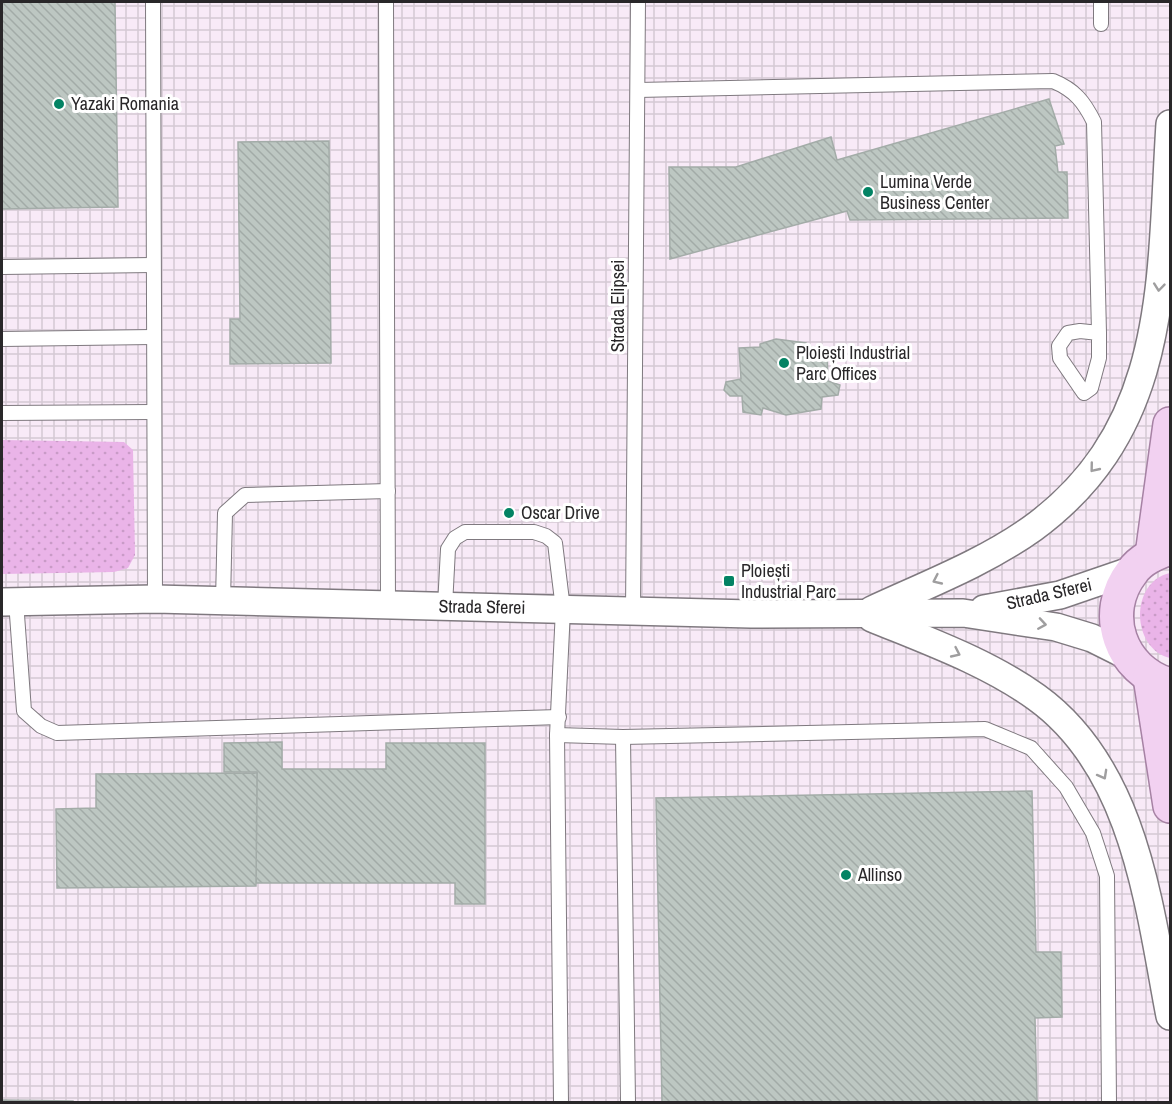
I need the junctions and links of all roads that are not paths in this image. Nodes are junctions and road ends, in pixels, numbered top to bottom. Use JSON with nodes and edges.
{"nodes":[{"id":1,"x":153,"y":2,"type":"edge"},
{"id":2,"x":386,"y":2,"type":"edge"},
{"id":3,"x":638,"y":2,"type":"edge"},
{"id":4,"x":1101,"y":2,"type":"edge"},
{"id":5,"x":1101,"y":24,"type":"dead end"},
{"id":6,"x":638,"y":90,"type":"junction"},
{"id":7,"x":1170,"y":124,"type":"edge"},
{"id":8,"x":153,"y":265,"type":"junction"},
{"id":9,"x":2,"y":267,"type":"edge"},
{"id":10,"x":1099,"y":333,"type":"dead end"},
{"id":11,"x":153,"y":337,"type":"junction"},
{"id":12,"x":2,"y":339,"type":"edge"},
{"id":13,"x":153,"y":412,"type":"junction"},
{"id":14,"x":2,"y":413,"type":"edge"},
{"id":15,"x":1170,"y":424,"type":"edge"},
{"id":16,"x":388,"y":491,"type":"junction"},
{"id":17,"x":1152,"y":558,"type":"edge"},
{"id":18,"x":155,"y":599,"type":"junction"},
{"id":19,"x":9,"y":601,"type":"edge"},
{"id":20,"x":223,"y":601,"type":"junction"},
{"id":21,"x":388,"y":605,"type":"junction"},
{"id":22,"x":446,"y":606,"type":"junction"},
{"id":23,"x":563,"y":609,"type":"junction"},
{"id":24,"x":633,"y":611,"type":"junction"},
{"id":25,"x":963,"y":613,"type":"junction"},
{"id":26,"x":863,"y":614,"type":"junction"},
{"id":27,"x":1149,"y":672,"type":"edge"},
{"id":28,"x":559,"y":717,"type":"junction"},
{"id":29,"x":556,"y":735,"type":"junction"},
{"id":30,"x":623,"y":737,"type":"junction"},
{"id":31,"x":1170,"y":806,"type":"edge"},
{"id":32,"x":1170,"y":1017,"type":"edge"},
{"id":33,"x":561,"y":1102,"type":"edge"},
{"id":34,"x":628,"y":1102,"type":"edge"},
{"id":35,"x":1109,"y":1102,"type":"edge"}],
"edges":[{"from":1,"to":8,"type":"lane"},
{"from":2,"to":16,"type":"lane"},
{"from":3,"to":6,"type":"lane","name":"Strada Elipsei"},
{"from":4,"to":5,"type":"lane"},
{"from":6,"to":10,"type":"lane"},
{"from":6,"to":24,"type":"lane","name":"Strada Elipsei"},
{"from":7,"to":26,"type":"street","one_way":true},
{"from":8,"to":9,"type":"lane"},
{"from":8,"to":11,"type":"lane"},
{"from":11,"to":12,"type":"lane"},
{"from":11,"to":13,"type":"lane"},
{"from":13,"to":14,"type":"lane"},
{"from":13,"to":18,"type":"lane"},
{"from":15,"to":17,"type":"main road"},
{"from":16,"to":20,"type":"lane"},
{"from":16,"to":21,"type":"lane"},
{"from":17,"to":25,"type":"street","name":"Strada Sferei"},
{"from":17,"to":27,"type":"main road"},
{"from":18,"to":19,"type":"street","name":"Strada Sferei"},
{"from":18,"to":20,"type":"street","name":"Strada Sferei"},
{"from":19,"to":28,"type":"lane"},
{"from":20,"to":21,"type":"street","name":"Strada Sferei"},
{"from":21,"to":22,"type":"street","name":"Strada Sferei"},
{"from":22,"to":23,"type":"street","name":"Strada Sferei"},
{"from":22,"to":23,"type":"lane"},
{"from":23,"to":24,"type":"street","name":"Strada Sferei"},
{"from":23,"to":28,"type":"lane"},
{"from":24,"to":26,"type":"street","name":"Strada Sferei"},
{"from":25,"to":26,"type":"street","name":"Strada Sferei"},
{"from":25,"to":27,"type":"street","name":"Strada Sferei","one_way":true},
{"from":26,"to":32,"type":"street","one_way":true},
{"from":27,"to":31,"type":"main road"},
{"from":28,"to":29,"type":"lane"},
{"from":29,"to":30,"type":"lane"},
{"from":29,"to":33,"type":"lane"},
{"from":30,"to":34,"type":"lane"},
{"from":30,"to":35,"type":"lane"}]}
